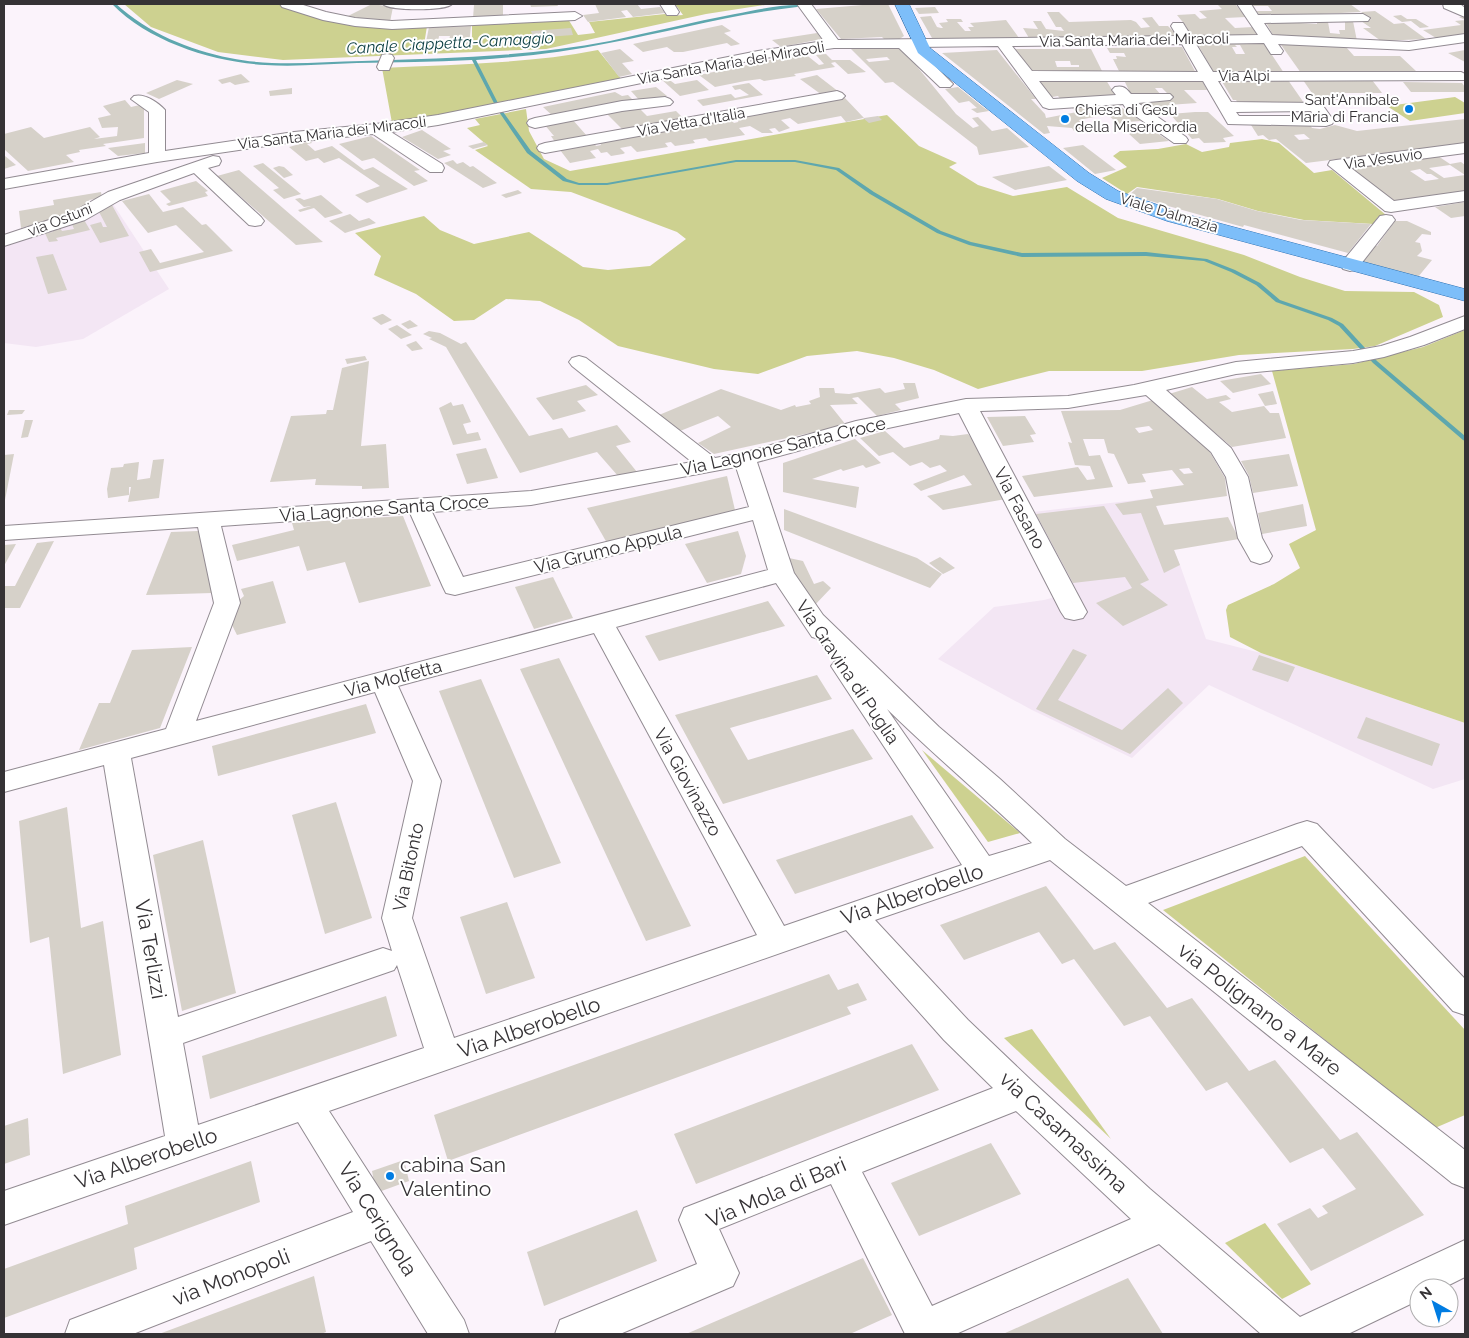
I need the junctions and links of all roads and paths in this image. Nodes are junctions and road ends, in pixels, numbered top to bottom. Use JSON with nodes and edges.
{"nodes":[{"id":1,"x":287,"y":4,"type":"edge"},
{"id":2,"x":390,"y":4,"type":"edge"},
{"id":3,"x":445,"y":4,"type":"edge"},
{"id":4,"x":805,"y":4,"type":"edge"},
{"id":5,"x":902,"y":4,"type":"edge"},
{"id":6,"x":1244,"y":4,"type":"edge"},
{"id":7,"x":1453,"y":4,"type":"edge"},
{"id":8,"x":572,"y":10,"type":"edge"},
{"id":9,"x":1465,"y":14,"type":"edge"},
{"id":10,"x":1363,"y":18,"type":"dead end"},
{"id":11,"x":1255,"y":19,"type":"junction"},
{"id":12,"x":1174,"y":21,"type":"dead end"},
{"id":13,"x":584,"y":31,"type":"dead end"},
{"id":14,"x":1465,"y":38,"type":"edge"},
{"id":15,"x":1268,"y":39,"type":"junction"},
{"id":16,"x":910,"y":42,"type":"junction"},
{"id":17,"x":1187,"y":42,"type":"junction"},
{"id":18,"x":834,"y":44,"type":"junction"},
{"id":19,"x":1409,"y":46,"type":"junction"},
{"id":20,"x":1005,"y":47,"type":"junction"},
{"id":21,"x":948,"y":50,"type":"dead end"},
{"id":22,"x":1101,"y":54,"type":"junction"},
{"id":23,"x":1028,"y":76,"type":"junction"},
{"id":24,"x":1113,"y":76,"type":"junction"},
{"id":25,"x":1209,"y":76,"type":"junction"},
{"id":26,"x":1294,"y":76,"type":"junction"},
{"id":27,"x":1463,"y":79,"type":"edge"},
{"id":28,"x":945,"y":84,"type":"dead end"},
{"id":29,"x":836,"y":96,"type":"dead end"},
{"id":30,"x":1165,"y":96,"type":"dead end"},
{"id":31,"x":1125,"y":98,"type":"junction"},
{"id":32,"x":139,"y":99,"type":"dead end"},
{"id":33,"x":665,"y":102,"type":"dead end"},
{"id":34,"x":529,"y":103,"type":"junction"},
{"id":35,"x":535,"y":124,"type":"junction"},
{"id":36,"x":376,"y":129,"type":"junction"},
{"id":37,"x":294,"y":137,"type":"junction"},
{"id":38,"x":1180,"y":140,"type":"dead end"},
{"id":39,"x":545,"y":148,"type":"junction"},
{"id":40,"x":1465,"y":148,"type":"edge"},
{"id":41,"x":157,"y":157,"type":"junction"},
{"id":42,"x":558,"y":161,"type":"dead end"},
{"id":43,"x":196,"y":166,"type":"junction"},
{"id":44,"x":436,"y":168,"type":"dead end"},
{"id":45,"x":65,"y":173,"type":"junction"},
{"id":46,"x":4,"y":184,"type":"edge"},
{"id":47,"x":114,"y":196,"type":"junction"},
{"id":48,"x":1465,"y":196,"type":"edge"},
{"id":49,"x":1388,"y":214,"type":"junction"},
{"id":50,"x":256,"y":220,"type":"dead end"},
{"id":51,"x":4,"y":241,"type":"edge"},
{"id":52,"x":1350,"y":265,"type":"junction"},
{"id":53,"x":1465,"y":295,"type":"edge"},
{"id":54,"x":1465,"y":322,"type":"edge"},
{"id":55,"x":579,"y":362,"type":"dead end"},
{"id":56,"x":1151,"y":388,"type":"junction"},
{"id":57,"x":966,"y":405,"type":"junction"},
{"id":58,"x":745,"y":459,"type":"junction"},
{"id":59,"x":710,"y":465,"type":"junction"},
{"id":60,"x":418,"y":506,"type":"junction"},
{"id":61,"x":761,"y":511,"type":"junction"},
{"id":62,"x":208,"y":519,"type":"junction"},
{"id":63,"x":4,"y":533,"type":"edge"},
{"id":64,"x":1260,"y":556,"type":"dead end"},
{"id":65,"x":782,"y":574,"type":"junction"},
{"id":66,"x":455,"y":587,"type":"joint"},
{"id":67,"x":1074,"y":612,"type":"dead end"},
{"id":68,"x":811,"y":618,"type":"junction"},
{"id":69,"x":601,"y":622,"type":"junction"},
{"id":70,"x":383,"y":681,"type":"junction"},
{"id":71,"x":177,"y":736,"type":"junction"},
{"id":72,"x":116,"y":752,"type":"junction"},
{"id":73,"x":4,"y":782,"type":"edge"},
{"id":74,"x":1055,"y":847,"type":"junction"},
{"id":75,"x":982,"y":870,"type":"junction"},
{"id":76,"x":1123,"y":900,"type":"junction"},
{"id":77,"x":852,"y":915,"type":"junction"},
{"id":78,"x":776,"y":941,"type":"junction"},
{"id":79,"x":383,"y":961,"type":"dead end"},
{"id":80,"x":1465,"y":1001,"type":"edge"},
{"id":81,"x":166,"y":1035,"type":"junction"},
{"id":82,"x":444,"y":1056,"type":"junction"},
{"id":83,"x":1021,"y":1093,"type":"junction"},
{"id":84,"x":305,"y":1104,"type":"junction"},
{"id":85,"x":184,"y":1146,"type":"junction"},
{"id":86,"x":1459,"y":1157,"type":"edge"},
{"id":87,"x":840,"y":1165,"type":"junction"},
{"id":88,"x":4,"y":1208,"type":"edge"},
{"id":89,"x":379,"y":1220,"type":"junction"},
{"id":90,"x":1162,"y":1224,"type":"junction"},
{"id":91,"x":1465,"y":1258,"type":"edge"},
{"id":92,"x":445,"y":1333,"type":"edge"},
{"id":93,"x":84,"y":1334,"type":"edge"},
{"id":94,"x":574,"y":1334,"type":"edge"},
{"id":95,"x":1290,"y":1334,"type":"edge"},
{"id":96,"x":1307,"y":1334,"type":"edge"}],
"edges":[{"from":1,"to":8,"type":"street"},
{"from":2,"to":3,"type":"street"},
{"from":4,"to":18,"type":"street"},
{"from":5,"to":16,"type":"main road"},
{"from":6,"to":11,"type":"street"},
{"from":7,"to":9,"type":"street"},
{"from":8,"to":13,"type":"street"},
{"from":10,"to":11,"type":"street"},
{"from":11,"to":15,"type":"street"},
{"from":12,"to":17,"type":"street"},
{"from":14,"to":19,"type":"street","name":"Via Santa Maria dei Miracoli"},
{"from":15,"to":17,"type":"street","name":"Via Santa Maria dei Miracoli"},
{"from":15,"to":19,"type":"street","name":"Via Santa Maria dei Miracoli"},
{"from":15,"to":26,"type":"street"},
{"from":16,"to":17,"type":"street","name":"Via Santa Maria dei Miracoli"},
{"from":16,"to":18,"type":"street","name":"Via Santa Maria dei Miracoli"},
{"from":16,"to":28,"type":"street"},
{"from":16,"to":52,"type":"main road","name":"Viale Dalmazia"},
{"from":17,"to":22,"type":"street","name":"Via Santa Maria dei Miracoli"},
{"from":17,"to":25,"type":"street"},
{"from":18,"to":34,"type":"street","name":"Via Santa Maria dei Miracoli"},
{"from":19,"to":27,"type":"street"},
{"from":20,"to":21,"type":"street","name":"Via Santa Maria dei Miracoli"},
{"from":20,"to":22,"type":"street","name":"Via Santa Maria dei Miracoli"},
{"from":20,"to":23,"type":"street"},
{"from":22,"to":24,"type":"street"},
{"from":23,"to":24,"type":"street","name":"Via Alpi"},
{"from":23,"to":31,"type":"street"},
{"from":24,"to":25,"type":"street","name":"Via Alpi"},
{"from":24,"to":31,"type":"street"},
{"from":25,"to":26,"type":"street","name":"Via Alpi"},
{"from":25,"to":26,"type":"street"},
{"from":26,"to":27,"type":"street","name":"Via Alpi"},
{"from":29,"to":39,"type":"street","name":"Via Vetta d'Italia"},
{"from":30,"to":31,"type":"street"},
{"from":31,"to":38,"type":"street"},
{"from":32,"to":41,"type":"street"},
{"from":33,"to":35,"type":"street","name":"Via Vetta d'Italia"},
{"from":34,"to":35,"type":"street"},
{"from":34,"to":36,"type":"street","name":"Via Santa Maria dei Miracoli"},
{"from":35,"to":39,"type":"street"},
{"from":36,"to":37,"type":"street","name":"Via Santa Maria dei Miracoli"},
{"from":36,"to":44,"type":"street"},
{"from":37,"to":41,"type":"street","name":"Via Santa Maria dei Miracoli"},
{"from":37,"to":43,"type":"street","name":"via Ostuni"},
{"from":39,"to":42,"type":"street"},
{"from":40,"to":49,"type":"street","name":"Via Vesuvio"},
{"from":41,"to":45,"type":"street","name":"Via Santa Maria dei Miracoli"},
{"from":43,"to":47,"type":"street","name":"via Ostuni"},
{"from":43,"to":50,"type":"street"},
{"from":45,"to":46,"type":"street","name":"Via Santa Maria dei Miracoli"},
{"from":45,"to":47,"type":"street"},
{"from":47,"to":51,"type":"street","name":"via Ostuni"},
{"from":48,"to":49,"type":"street"},
{"from":49,"to":52,"type":"street"},
{"from":52,"to":53,"type":"main road","name":"Viale Dalmazia"},
{"from":54,"to":56,"type":"street","name":"Via Lagnone Santa Croce"},
{"from":55,"to":59,"type":"street"},
{"from":56,"to":57,"type":"street","name":"Via Lagnone Santa Croce"},
{"from":56,"to":64,"type":"street"},
{"from":57,"to":58,"type":"street","name":"Via Lagnone Santa Croce"},
{"from":57,"to":67,"type":"street","name":"Via Fasano"},
{"from":58,"to":59,"type":"street","name":"Via Lagnone Santa Croce"},
{"from":58,"to":61,"type":"street","name":"Via Gravina di Puglia"},
{"from":59,"to":60,"type":"street","name":"Via Lagnone Santa Croce"},
{"from":60,"to":62,"type":"street","name":"Via Lagnone Santa Croce"},
{"from":60,"to":66,"type":"street"},
{"from":61,"to":65,"type":"street","name":"Via Gravina di Puglia"},
{"from":61,"to":66,"type":"street","name":"Via Grumo Appula"},
{"from":62,"to":63,"type":"street","name":"Via Lagnone Santa Croce"},
{"from":62,"to":71,"type":"street"},
{"from":65,"to":68,"type":"street","name":"Via Gravina di Puglia"},
{"from":65,"to":69,"type":"street","name":"Via Molfetta"},
{"from":68,"to":74,"type":"street","name":"via Polignano a Mare"},
{"from":68,"to":75,"type":"street","name":"Via Gravina di Puglia"},
{"from":69,"to":70,"type":"street","name":"Via Molfetta"},
{"from":69,"to":78,"type":"street","name":"Via Giovinazzo"},
{"from":70,"to":71,"type":"street","name":"Via Molfetta"},
{"from":70,"to":82,"type":"street","name":"Via Bitonto"},
{"from":71,"to":72,"type":"street","name":"Via Molfetta"},
{"from":72,"to":73,"type":"street","name":"Via Molfetta"},
{"from":72,"to":81,"type":"street","name":"Via Terlizzi"},
{"from":74,"to":75,"type":"street","name":"Via Alberobello"},
{"from":74,"to":76,"type":"street","name":"via Polignano a Mare"},
{"from":75,"to":77,"type":"street","name":"Via Alberobello"},
{"from":76,"to":80,"type":"street"},
{"from":76,"to":86,"type":"street","name":"via Polignano a Mare"},
{"from":77,"to":78,"type":"street","name":"Via Alberobello"},
{"from":77,"to":83,"type":"street","name":"via Casamassima"},
{"from":78,"to":82,"type":"street","name":"Via Alberobello"},
{"from":79,"to":81,"type":"street"},
{"from":81,"to":85,"type":"street","name":"Via Terlizzi"},
{"from":82,"to":84,"type":"street","name":"Via Alberobello"},
{"from":83,"to":87,"type":"street","name":"Via Mola di Bari"},
{"from":83,"to":90,"type":"street","name":"via Casamassima"},
{"from":84,"to":85,"type":"street","name":"Via Alberobello"},
{"from":84,"to":89,"type":"street","name":"Via Cerignola"},
{"from":85,"to":88,"type":"street","name":"Via Alberobello"},
{"from":87,"to":90,"type":"street"},
{"from":87,"to":94,"type":"street","name":"Via Mola di Bari"},
{"from":89,"to":92,"type":"street","name":"Via Cerignola"},
{"from":89,"to":93,"type":"street","name":"via Monopoli"},
{"from":90,"to":95,"type":"street","name":"via Casamassima"},
{"from":91,"to":96,"type":"street"}]}
